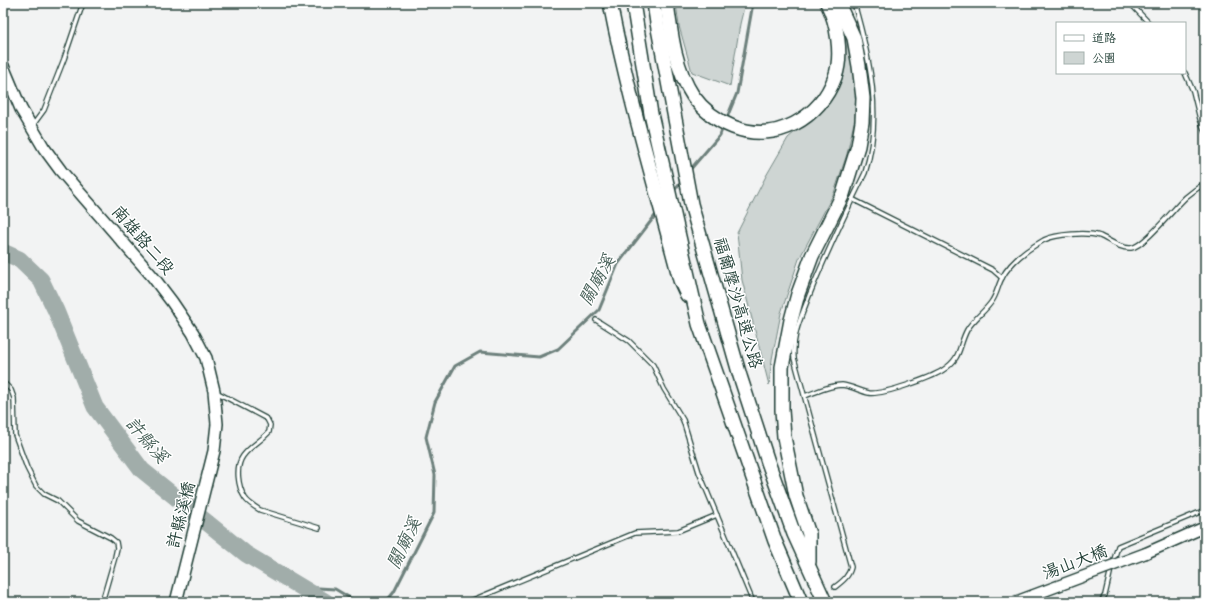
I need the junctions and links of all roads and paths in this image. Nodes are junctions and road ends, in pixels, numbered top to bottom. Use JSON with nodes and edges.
{"nodes":[{"id":1,"x":83,"y":3,"type":"edge"},
{"id":2,"x":610,"y":3,"type":"edge"},
{"id":3,"x":633,"y":3,"type":"edge"},
{"id":4,"x":654,"y":3,"type":"edge"},
{"id":5,"x":666,"y":3,"type":"edge"},
{"id":6,"x":827,"y":3,"type":"edge"},
{"id":7,"x":838,"y":3,"type":"edge"},
{"id":8,"x":854,"y":3,"type":"edge"},
{"id":9,"x":1130,"y":3,"type":"edge"},
{"id":10,"x":1148,"y":22,"type":"edge"},
{"id":11,"x":3,"y":66,"type":"edge"},
{"id":12,"x":1185,"y":74,"type":"edge"},
{"id":13,"x":31,"y":128,"type":"junction"},
{"id":14,"x":1205,"y":132,"type":"edge"},
{"id":15,"x":1205,"y":182,"type":"edge"},
{"id":16,"x":852,"y":199,"type":"junction"},
{"id":17,"x":684,"y":278,"type":"junction"},
{"id":18,"x":1002,"y":278,"type":"junction"},
{"id":19,"x":596,"y":320,"type":"dead end"},
{"id":20,"x":3,"y":382,"type":"edge"},
{"id":21,"x":214,"y":391,"type":"junction"},
{"id":22,"x":804,"y":396,"type":"junction"},
{"id":23,"x":214,"y":451,"type":"joint"},
{"id":24,"x":1205,"y":510,"type":"edge"},
{"id":25,"x":717,"y":515,"type":"junction"},
{"id":26,"x":1205,"y":527,"type":"edge"},
{"id":27,"x":319,"y":528,"type":"dead end"},
{"id":28,"x":809,"y":568,"type":"junction"},
{"id":29,"x":835,"y":587,"type":"dead end"},
{"id":30,"x":102,"y":602,"type":"edge"},
{"id":31,"x":176,"y":602,"type":"edge"},
{"id":32,"x":468,"y":602,"type":"edge"},
{"id":33,"x":753,"y":602,"type":"edge"},
{"id":34,"x":801,"y":602,"type":"edge"},
{"id":35,"x":825,"y":602,"type":"edge"},
{"id":36,"x":1015,"y":602,"type":"edge"},
{"id":37,"x":1101,"y":602,"type":"edge"}],
"edges":[{"from":1,"to":13,"type":"lane"},
{"from":2,"to":17,"type":"highway"},
{"from":3,"to":17,"type":"highway"},
{"from":4,"to":28,"type":"highway","name":"福爾摩沙高速公路"},
{"from":5,"to":6,"type":"highway"},
{"from":7,"to":28,"type":"highway"},
{"from":8,"to":16,"type":"lane"},
{"from":9,"to":10,"type":"lane"},
{"from":11,"to":13,"type":"main road","name":"南雄路二段"},
{"from":12,"to":14,"type":"lane"},
{"from":13,"to":21,"type":"main road","name":"南雄路二段"},
{"from":15,"to":18,"type":"lane"},
{"from":16,"to":18,"type":"lane"},
{"from":16,"to":22,"type":"lane"},
{"from":17,"to":34,"type":"highway"},
{"from":18,"to":22,"type":"lane"},
{"from":19,"to":25,"type":"lane"},
{"from":20,"to":30,"type":"lane"},
{"from":21,"to":23,"type":"main road","name":"南雄路二段"},
{"from":21,"to":27,"type":"lane"},
{"from":22,"to":29,"type":"lane"},
{"from":23,"to":31,"type":"main road","name":"許縣溪橋"},
{"from":24,"to":37,"type":"lane"},
{"from":25,"to":32,"type":"lane"},
{"from":25,"to":33,"type":"lane"},
{"from":26,"to":36,"type":"street","name":"湯山大橋","bridge":true},
{"from":28,"to":35,"type":"highway","name":"福爾摩沙高速公路"}]}
